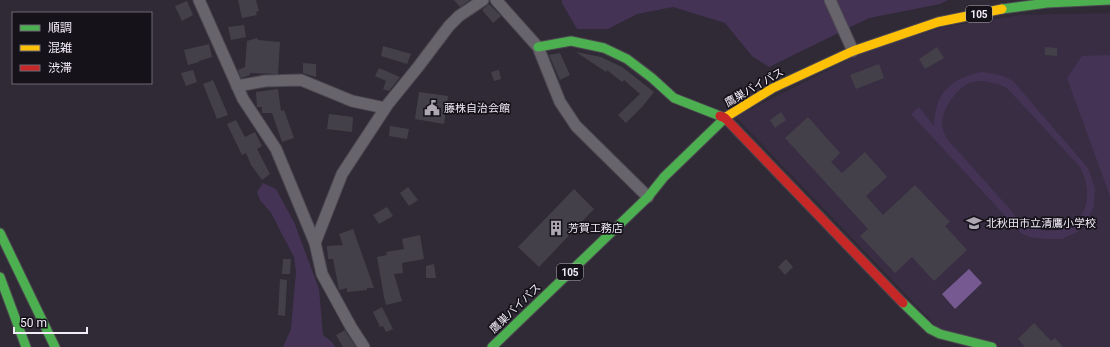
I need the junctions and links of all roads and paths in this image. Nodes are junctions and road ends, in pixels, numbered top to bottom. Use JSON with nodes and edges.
{"nodes":[{"id":1,"x":199,"y":0,"type":"edge"},
{"id":2,"x":483,"y":0,"type":"edge"},
{"id":3,"x":496,"y":0,"type":"edge"},
{"id":4,"x":830,"y":0,"type":"edge"},
{"id":5,"x":1110,"y":0,"type":"edge"},
{"id":6,"x":538,"y":47,"type":"junction"},
{"id":7,"x":853,"y":51,"type":"junction"},
{"id":8,"x":237,"y":86,"type":"junction"},
{"id":9,"x":385,"y":108,"type":"junction"},
{"id":10,"x":725,"y":118,"type":"junction"},
{"id":11,"x":648,"y":196,"type":"junction"},
{"id":12,"x":0,"y":233,"type":"edge"},
{"id":13,"x":315,"y":243,"type":"junction"},
{"id":14,"x":0,"y":276,"type":"edge"},
{"id":15,"x":26,"y":347,"type":"edge"},
{"id":16,"x":55,"y":347,"type":"edge"},
{"id":17,"x":364,"y":347,"type":"edge"},
{"id":18,"x":492,"y":347,"type":"edge"},
{"id":19,"x":992,"y":347,"type":"edge"}],
"edges":[{"from":1,"to":8,"type":"street"},
{"from":2,"to":9,"type":"street"},
{"from":3,"to":6,"type":"street"},
{"from":4,"to":7,"type":"street"},
{"from":5,"to":7,"type":"main road","name":"鷹巣バイパス","number":"105"},
{"from":6,"to":10,"type":"main road"},
{"from":6,"to":11,"type":"street"},
{"from":7,"to":10,"type":"main road","name":"鷹巣バイパス","number":"105"},
{"from":8,"to":9,"type":"street"},
{"from":8,"to":13,"type":"street"},
{"from":9,"to":13,"type":"street"},
{"from":10,"to":11,"type":"main road","name":"鷹巣バイパス","number":"105"},
{"from":10,"to":19,"type":"main road"},
{"from":11,"to":18,"type":"main road","name":"鷹巣バイパス","number":"105"},
{"from":12,"to":16,"type":"main road"},
{"from":13,"to":17,"type":"street"},
{"from":14,"to":15,"type":"main road"}]}
